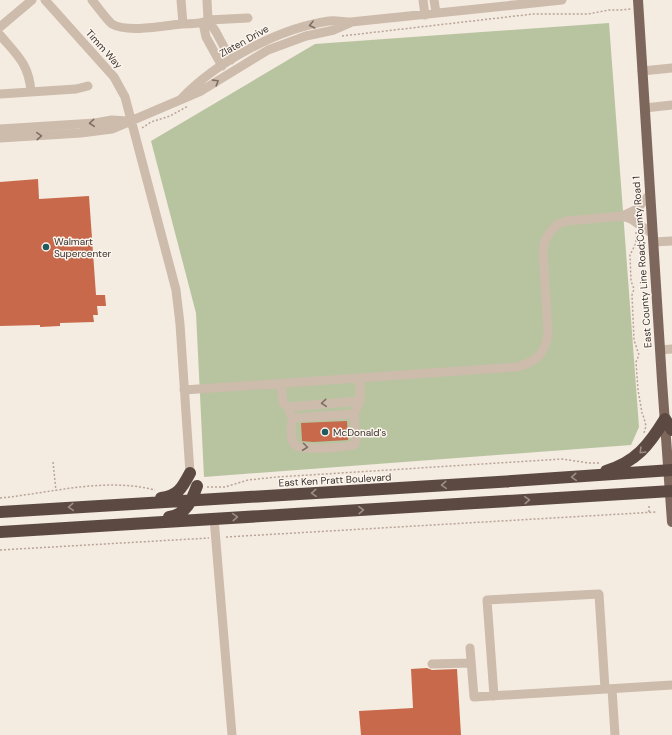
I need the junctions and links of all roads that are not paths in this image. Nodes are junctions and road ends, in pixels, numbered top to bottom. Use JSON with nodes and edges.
{"nodes":[{"id":1,"x":32,"y":0,"type":"edge"},
{"id":2,"x":46,"y":0,"type":"edge"},
{"id":3,"x":92,"y":0,"type":"edge"},
{"id":4,"x":181,"y":0,"type":"edge"},
{"id":5,"x":207,"y":0,"type":"edge"},
{"id":6,"x":423,"y":0,"type":"edge"},
{"id":7,"x":434,"y":0,"type":"edge"},
{"id":8,"x":562,"y":0,"type":"edge"},
{"id":9,"x":638,"y":4,"type":"edge"},
{"id":10,"x":436,"y":14,"type":"junction"},
{"id":11,"x":424,"y":15,"type":"junction"},
{"id":12,"x":248,"y":18,"type":"dead end"},
{"id":13,"x":205,"y":22,"type":"junction"},
{"id":14,"x":351,"y":22,"type":"junction"},
{"id":15,"x":183,"y":24,"type":"junction"},
{"id":16,"x":0,"y":27,"type":"edge"},
{"id":17,"x":0,"y":34,"type":"edge"},
{"id":18,"x":221,"y":41,"type":"junction"},
{"id":19,"x":212,"y":47,"type":"junction"},
{"id":20,"x":231,"y":60,"type":"junction"},
{"id":21,"x":222,"y":66,"type":"junction"},
{"id":22,"x":672,"y":68,"type":"edge"},
{"id":23,"x":642,"y":71,"type":"junction"},
{"id":24,"x":88,"y":86,"type":"dead end"},
{"id":25,"x":31,"y":92,"type":"junction"},
{"id":26,"x":0,"y":94,"type":"edge"},
{"id":27,"x":181,"y":99,"type":"junction"},
{"id":28,"x":672,"y":105,"type":"edge"},
{"id":29,"x":645,"y":108,"type":"junction"},
{"id":30,"x":131,"y":121,"type":"junction"},
{"id":31,"x":0,"y":129,"type":"edge"},
{"id":32,"x":0,"y":138,"type":"edge"},
{"id":33,"x":650,"y":194,"type":"junction"},
{"id":34,"x":622,"y":216,"type":"junction"},
{"id":35,"x":653,"y":238,"type":"junction"},
{"id":36,"x":672,"y":241,"type":"edge"},
{"id":37,"x":672,"y":349,"type":"edge"},
{"id":38,"x":660,"y":350,"type":"junction"},
{"id":39,"x":360,"y":378,"type":"junction"},
{"id":40,"x":281,"y":383,"type":"junction"},
{"id":41,"x":184,"y":390,"type":"junction"},
{"id":42,"x":360,"y":401,"type":"junction"},
{"id":43,"x":288,"y":407,"type":"junction"},
{"id":44,"x":354,"y":414,"type":"junction"},
{"id":45,"x":292,"y":418,"type":"junction"},
{"id":46,"x":665,"y":419,"type":"junction"},
{"id":47,"x":672,"y":430,"type":"edge"},
{"id":48,"x":670,"y":470,"type":"edge"},
{"id":49,"x":190,"y":473,"type":"junction"},
{"id":50,"x":592,"y":476,"type":"junction"},
{"id":51,"x":201,"y":486,"type":"junction"},
{"id":52,"x":671,"y":491,"type":"edge"},
{"id":53,"x":278,"y":495,"type":"junction"},
{"id":54,"x":193,"y":500,"type":"junction"},
{"id":55,"x":99,"y":506,"type":"junction"},
{"id":56,"x":0,"y":512,"type":"edge"},
{"id":57,"x":214,"y":518,"type":"junction"},
{"id":58,"x":672,"y":522,"type":"edge"},
{"id":59,"x":0,"y":527,"type":"edge"},
{"id":60,"x":0,"y":532,"type":"edge"},
{"id":61,"x":470,"y":648,"type":"dead end"},
{"id":62,"x":471,"y":663,"type":"junction"},
{"id":63,"x":432,"y":664,"type":"dead end"},
{"id":64,"x":672,"y":685,"type":"edge"},
{"id":65,"x":609,"y":689,"type":"junction"},
{"id":66,"x":494,"y":696,"type":"junction"},
{"id":67,"x":232,"y":735,"type":"edge"},
{"id":68,"x":615,"y":735,"type":"edge"}],
"edges":[{"from":1,"to":16,"type":"street"},
{"from":2,"to":30,"type":"street","name":"Timm Way"},
{"from":3,"to":15,"type":"street"},
{"from":4,"to":15,"type":"street"},
{"from":5,"to":13,"type":"street"},
{"from":6,"to":11,"type":"street"},
{"from":7,"to":10,"type":"street"},
{"from":8,"to":10,"type":"street","name":"Zlaten Drive"},
{"from":9,"to":23,"type":"main road","name":"East County Line Road;County Road 1"},
{"from":10,"to":11,"type":"street","name":"Zlaten Drive"},
{"from":11,"to":14,"type":"street","name":"Zlaten Drive"},
{"from":12,"to":13,"type":"street"},
{"from":13,"to":15,"type":"street"},
{"from":13,"to":18,"type":"street"},
{"from":13,"to":19,"type":"street"},
{"from":14,"to":20,"type":"street","name":"Zlaten Drive","one_way":true},
{"from":27,"to":14,"type":"street","name":"Zlaten Drive","one_way":true},
{"from":17,"to":25,"type":"street"},
{"from":18,"to":19,"type":"street"},
{"from":18,"to":20,"type":"street"},
{"from":19,"to":21,"type":"street"},
{"from":20,"to":21,"type":"street","name":"Zlaten Drive"},
{"from":21,"to":27,"type":"street","name":"Zlaten Drive"},
{"from":22,"to":23,"type":"street"},
{"from":23,"to":29,"type":"main road","name":"East County Line Road;County Road 1"},
{"from":24,"to":25,"type":"street"},
{"from":25,"to":26,"type":"street"},
{"from":27,"to":30,"type":"street","name":"Zlaten Drive"},
{"from":28,"to":29,"type":"street"},
{"from":29,"to":33,"type":"main road","name":"East County Line Road;County Road 1"},
{"from":30,"to":31,"type":"street","name":"Zlaten Drive","one_way":true},
{"from":32,"to":30,"type":"street","name":"Zlaten Drive","one_way":true},
{"from":30,"to":41,"type":"street","name":"Timm Way"},
{"from":33,"to":34,"type":"street"},
{"from":33,"to":35,"type":"main road","name":"East County Line Road;County Road 1"},
{"from":34,"to":35,"type":"street"},
{"from":34,"to":39,"type":"street"},
{"from":35,"to":36,"type":"street"},
{"from":35,"to":38,"type":"main road","name":"East County Line Road;County Road 1"},
{"from":37,"to":38,"type":"street"},
{"from":38,"to":46,"type":"main road","name":"East County Line Road;County Road 1"},
{"from":39,"to":40,"type":"street"},
{"from":39,"to":42,"type":"street"},
{"from":40,"to":41,"type":"street"},
{"from":40,"to":43,"type":"street"},
{"from":41,"to":49,"type":"street","name":"Timm Way"},
{"from":42,"to":43,"type":"street","one_way":true},
{"from":42,"to":44,"type":"street"},
{"from":43,"to":45,"type":"street"},
{"from":44,"to":45,"type":"street"},
{"from":45,"to":44,"type":"street","one_way":true},
{"from":46,"to":47,"type":"highway"},
{"from":46,"to":48,"type":"main road","name":"East County Line Road;County Road 1"},
{"from":46,"to":50,"type":"highway","one_way":true},
{"from":48,"to":50,"type":"highway","name":"East Ken Pratt Boulevard"},
{"from":48,"to":52,"type":"main road","name":"East County Line Road;County Road 1"},
{"from":49,"to":51,"type":"highway"},
{"from":49,"to":55,"type":"highway"},
{"from":50,"to":53,"type":"highway","name":"East Ken Pratt Boulevard","one_way":true},
{"from":51,"to":53,"type":"highway"},
{"from":51,"to":54,"type":"highway"},
{"from":57,"to":52,"type":"highway","one_way":true},
{"from":52,"to":58,"type":"main road","name":"East County Line Road;County Road 1"},
{"from":53,"to":54,"type":"highway","name":"East Ken Pratt Boulevard"},
{"from":54,"to":55,"type":"highway","name":"East Ken Pratt Boulevard"},
{"from":54,"to":59,"type":"highway"},
{"from":55,"to":56,"type":"highway","name":"East Ken Pratt Boulevard","one_way":true},
{"from":57,"to":60,"type":"highway"},
{"from":57,"to":67,"type":"street"},
{"from":61,"to":62,"type":"street"},
{"from":62,"to":63,"type":"street"},
{"from":62,"to":66,"type":"street"},
{"from":64,"to":65,"type":"street"},
{"from":65,"to":66,"type":"street"},
{"from":65,"to":66,"type":"street"},
{"from":65,"to":68,"type":"street"}]}
